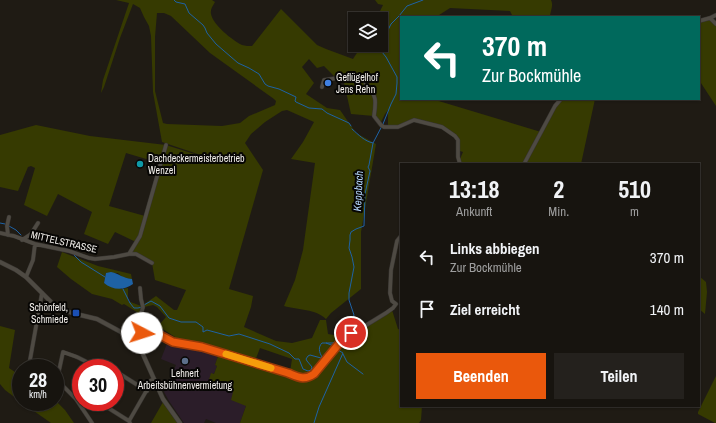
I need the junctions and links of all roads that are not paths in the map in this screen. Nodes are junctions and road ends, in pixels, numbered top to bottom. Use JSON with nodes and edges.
{"nodes":[{"id":1,"x":716,"y":15,"type":"edge"},
{"id":2,"x":710,"y":18,"type":"junction"},
{"id":3,"x":700,"y":21,"type":"edge"},
{"id":4,"x":716,"y":24,"type":"edge"},
{"id":5,"x":322,"y":87,"type":"dead end"},
{"id":6,"x":560,"y":100,"type":"edge"},
{"id":7,"x":166,"y":145,"type":"dead end"},
{"id":8,"x":460,"y":163,"type":"edge"},
{"id":9,"x":525,"y":163,"type":"edge"},
{"id":10,"x":9,"y":217,"type":"dead end"},
{"id":11,"x":38,"y":223,"type":"dead end"},
{"id":12,"x":0,"y":233,"type":"edge"},
{"id":13,"x":8,"y":235,"type":"junction"},
{"id":14,"x":400,"y":237,"type":"edge"},
{"id":15,"x":22,"y":240,"type":"junction"},
{"id":16,"x":35,"y":244,"type":"junction"},
{"id":17,"x":129,"y":254,"type":"junction"},
{"id":18,"x":0,"y":262,"type":"edge"},
{"id":19,"x":152,"y":263,"type":"dead end"},
{"id":20,"x":26,"y":276,"type":"junction"},
{"id":21,"x":140,"y":288,"type":"dead end"},
{"id":22,"x":42,"y":294,"type":"junction"},
{"id":23,"x":396,"y":304,"type":"junction"},
{"id":24,"x":400,"y":305,"type":"edge"},
{"id":25,"x":142,"y":333,"type":"junction"},
{"id":26,"x":135,"y":341,"type":"junction"},
{"id":27,"x":30,"y":359,"type":"edge"},
{"id":28,"x":61,"y":359,"type":"edge"},
{"id":29,"x":80,"y":359,"type":"edge"},
{"id":30,"x":124,"y":377,"type":"edge"},
{"id":31,"x":154,"y":379,"type":"junction"},
{"id":32,"x":64,"y":388,"type":"edge"},
{"id":33,"x":147,"y":391,"type":"junction"},
{"id":34,"x":72,"y":395,"type":"edge"},
{"id":35,"x":84,"y":411,"type":"edge"},
{"id":36,"x":112,"y":411,"type":"edge"},
{"id":37,"x":129,"y":422,"type":"edge"},
{"id":38,"x":92,"y":423,"type":"edge"},
{"id":39,"x":180,"y":423,"type":"edge"}],
"edges":[{"from":1,"to":2,"type":"street"},
{"from":2,"to":3,"type":"street"},
{"from":2,"to":4,"type":"street"},
{"from":5,"to":8,"type":"street"},
{"from":6,"to":9,"type":"street"},
{"from":7,"to":17,"type":"street"},
{"from":10,"to":13,"type":"street"},
{"from":11,"to":15,"type":"street","name":"MITTELSTRASSE"},
{"from":12,"to":13,"type":"street","name":"MITTELSTRASSE"},
{"from":13,"to":15,"type":"street","name":"MITTELSTRASSE"},
{"from":14,"to":23,"type":"street"},
{"from":15,"to":16,"type":"street","name":"MITTELSTRASSE"},
{"from":16,"to":17,"type":"street","name":"MITTELSTRASSE"},
{"from":16,"to":20,"type":"street"},
{"from":17,"to":19,"type":"street"},
{"from":18,"to":20,"type":"street"},
{"from":20,"to":22,"type":"street"},
{"from":21,"to":25,"type":"street"},
{"from":22,"to":26,"type":"street"},
{"from":22,"to":27,"type":"street"},
{"from":23,"to":24,"type":"street"},
{"from":23,"to":25,"type":"street"},
{"from":25,"to":26,"type":"street"},
{"from":26,"to":31,"type":"street"},
{"from":28,"to":29,"type":"street"},
{"from":30,"to":33,"type":"street"},
{"from":31,"to":33,"type":"street"},
{"from":31,"to":39,"type":"street"},
{"from":32,"to":34,"type":"street"},
{"from":33,"to":37,"type":"street"},
{"from":35,"to":38,"type":"street"},
{"from":36,"to":37,"type":"street"}]}
